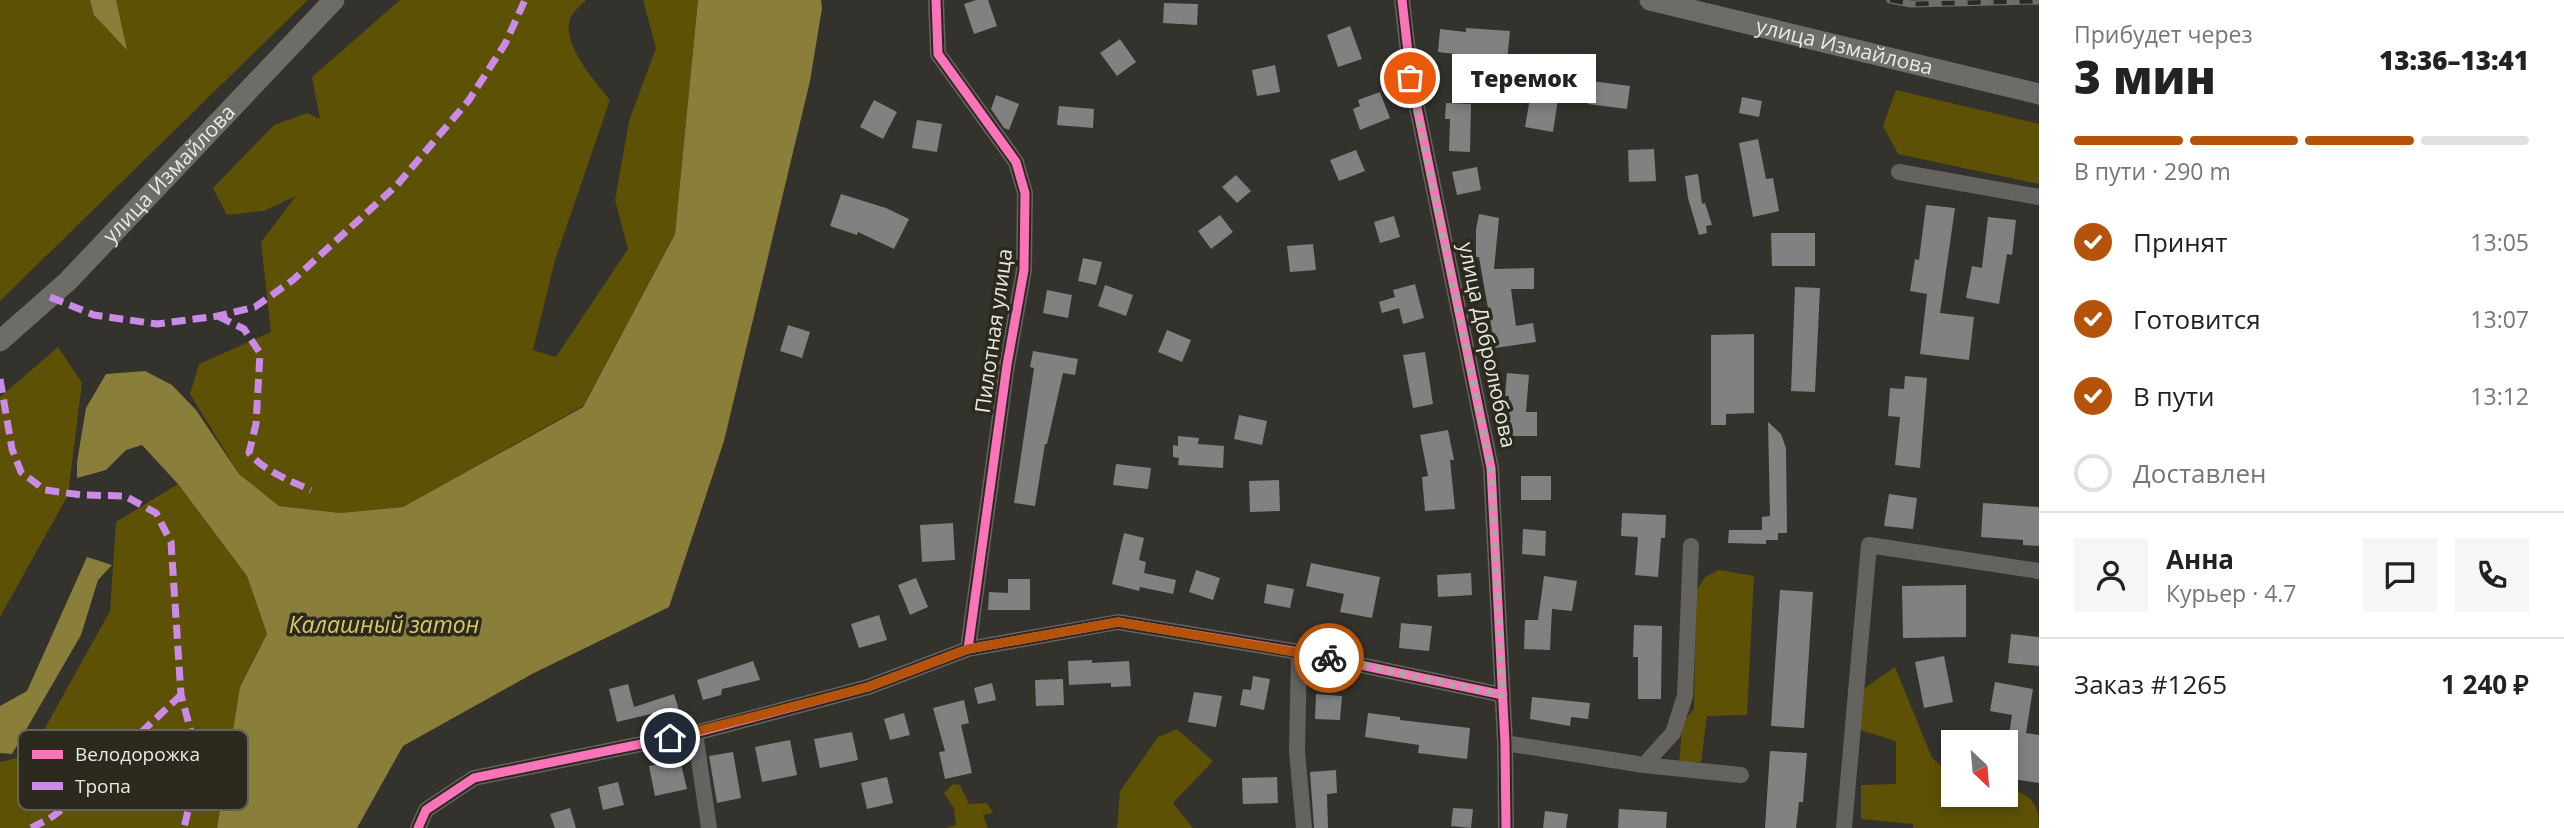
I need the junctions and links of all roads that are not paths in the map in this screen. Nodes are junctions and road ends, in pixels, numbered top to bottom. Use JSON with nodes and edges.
{"nodes":[{"id":1,"x":334,"y":0,"type":"edge"},
{"id":2,"x":936,"y":0,"type":"edge"},
{"id":3,"x":1402,"y":0,"type":"edge"},
{"id":4,"x":1650,"y":0,"type":"edge"},
{"id":5,"x":2039,"y":94,"type":"edge"},
{"id":6,"x":1899,"y":172,"type":"dead end"},
{"id":7,"x":2039,"y":197,"type":"edge"},
{"id":8,"x":0,"y":341,"type":"edge"},
{"id":9,"x":1690,"y":546,"type":"dead end"},
{"id":10,"x":2039,"y":571,"type":"edge"},
{"id":11,"x":968,"y":649,"type":"junction"},
{"id":12,"x":1299,"y":652,"type":"junction"},
{"id":13,"x":1503,"y":695,"type":"junction"},
{"id":14,"x":695,"y":733,"type":"junction"},
{"id":15,"x":1505,"y":743,"type":"junction"},
{"id":16,"x":1644,"y":765,"type":"junction"},
{"id":17,"x":1741,"y":775,"type":"dead end"},
{"id":18,"x":418,"y":828,"type":"edge"},
{"id":19,"x":709,"y":828,"type":"edge"},
{"id":20,"x":1304,"y":828,"type":"edge"},
{"id":21,"x":1506,"y":828,"type":"edge"},
{"id":22,"x":1844,"y":828,"type":"edge"}],
"edges":[{"from":1,"to":8,"type":"main road","name":"улица Измайлова"},
{"from":2,"to":11,"type":"street","name":"Пилотная улица"},
{"from":3,"to":13,"type":"street","name":"улица Добролюбова"},
{"from":4,"to":5,"type":"main road","name":"улица Измайлова"},
{"from":6,"to":7,"type":"street"},
{"from":9,"to":16,"type":"street"},
{"from":10,"to":22,"type":"street"},
{"from":11,"to":12,"type":"street"},
{"from":11,"to":14,"type":"street"},
{"from":12,"to":13,"type":"street"},
{"from":12,"to":20,"type":"street"},
{"from":13,"to":15,"type":"street","name":"улица Добролюбова"},
{"from":14,"to":18,"type":"street"},
{"from":14,"to":19,"type":"street"},
{"from":15,"to":16,"type":"street"},
{"from":15,"to":21,"type":"street","name":"улица Добролюбова"},
{"from":16,"to":17,"type":"street"}]}
